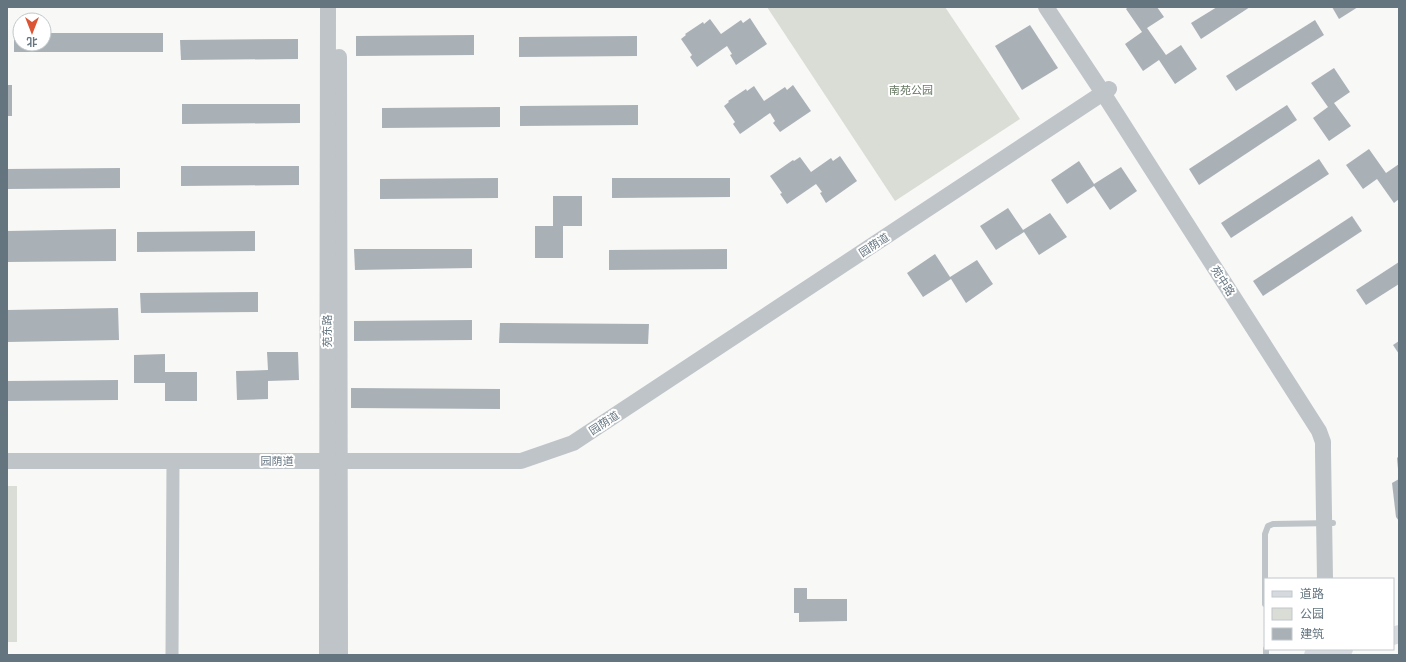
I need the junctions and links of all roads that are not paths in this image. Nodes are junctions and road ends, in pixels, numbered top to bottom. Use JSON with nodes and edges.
{"nodes":[{"id":1,"x":328,"y":7,"type":"edge"},
{"id":2,"x":339,"y":7,"type":"edge"},
{"id":3,"x":1046,"y":7,"type":"edge"},
{"id":4,"x":1055,"y":7,"type":"edge"},
{"id":5,"x":1106,"y":91,"type":"junction"},
{"id":6,"x":7,"y":461,"type":"edge"},
{"id":7,"x":333,"y":461,"type":"junction"},
{"id":8,"x":172,"y":462,"type":"junction"},
{"id":9,"x":1328,"y":523,"type":"junction"},
{"id":10,"x":1265,"y":578,"type":"edge"},
{"id":11,"x":1325,"y":578,"type":"edge"},
{"id":12,"x":1333,"y":578,"type":"edge"},
{"id":13,"x":172,"y":655,"type":"edge"},
{"id":14,"x":327,"y":655,"type":"edge"},
{"id":15,"x":340,"y":655,"type":"edge"}],
"edges":[{"from":1,"to":7,"type":"street","name":"苑东路"},
{"from":2,"to":7,"type":"street","name":"苑东路"},
{"from":3,"to":5,"type":"street","name":"苑中路"},
{"from":4,"to":5,"type":"street","name":"苑中路"},
{"from":5,"to":7,"type":"street","name":"园荫道"},
{"from":5,"to":9,"type":"street","name":"苑中路"},
{"from":6,"to":8,"type":"street","name":"园荫道"},
{"from":7,"to":8,"type":"street","name":"园荫道"},
{"from":7,"to":14,"type":"street","name":"苑东路"},
{"from":7,"to":15,"type":"street","name":"苑东路"},
{"from":8,"to":13,"type":"street"},
{"from":9,"to":10,"type":"lane"},
{"from":9,"to":11,"type":"street","name":"苑中路"},
{"from":9,"to":12,"type":"street","name":"苑中路"}]}
